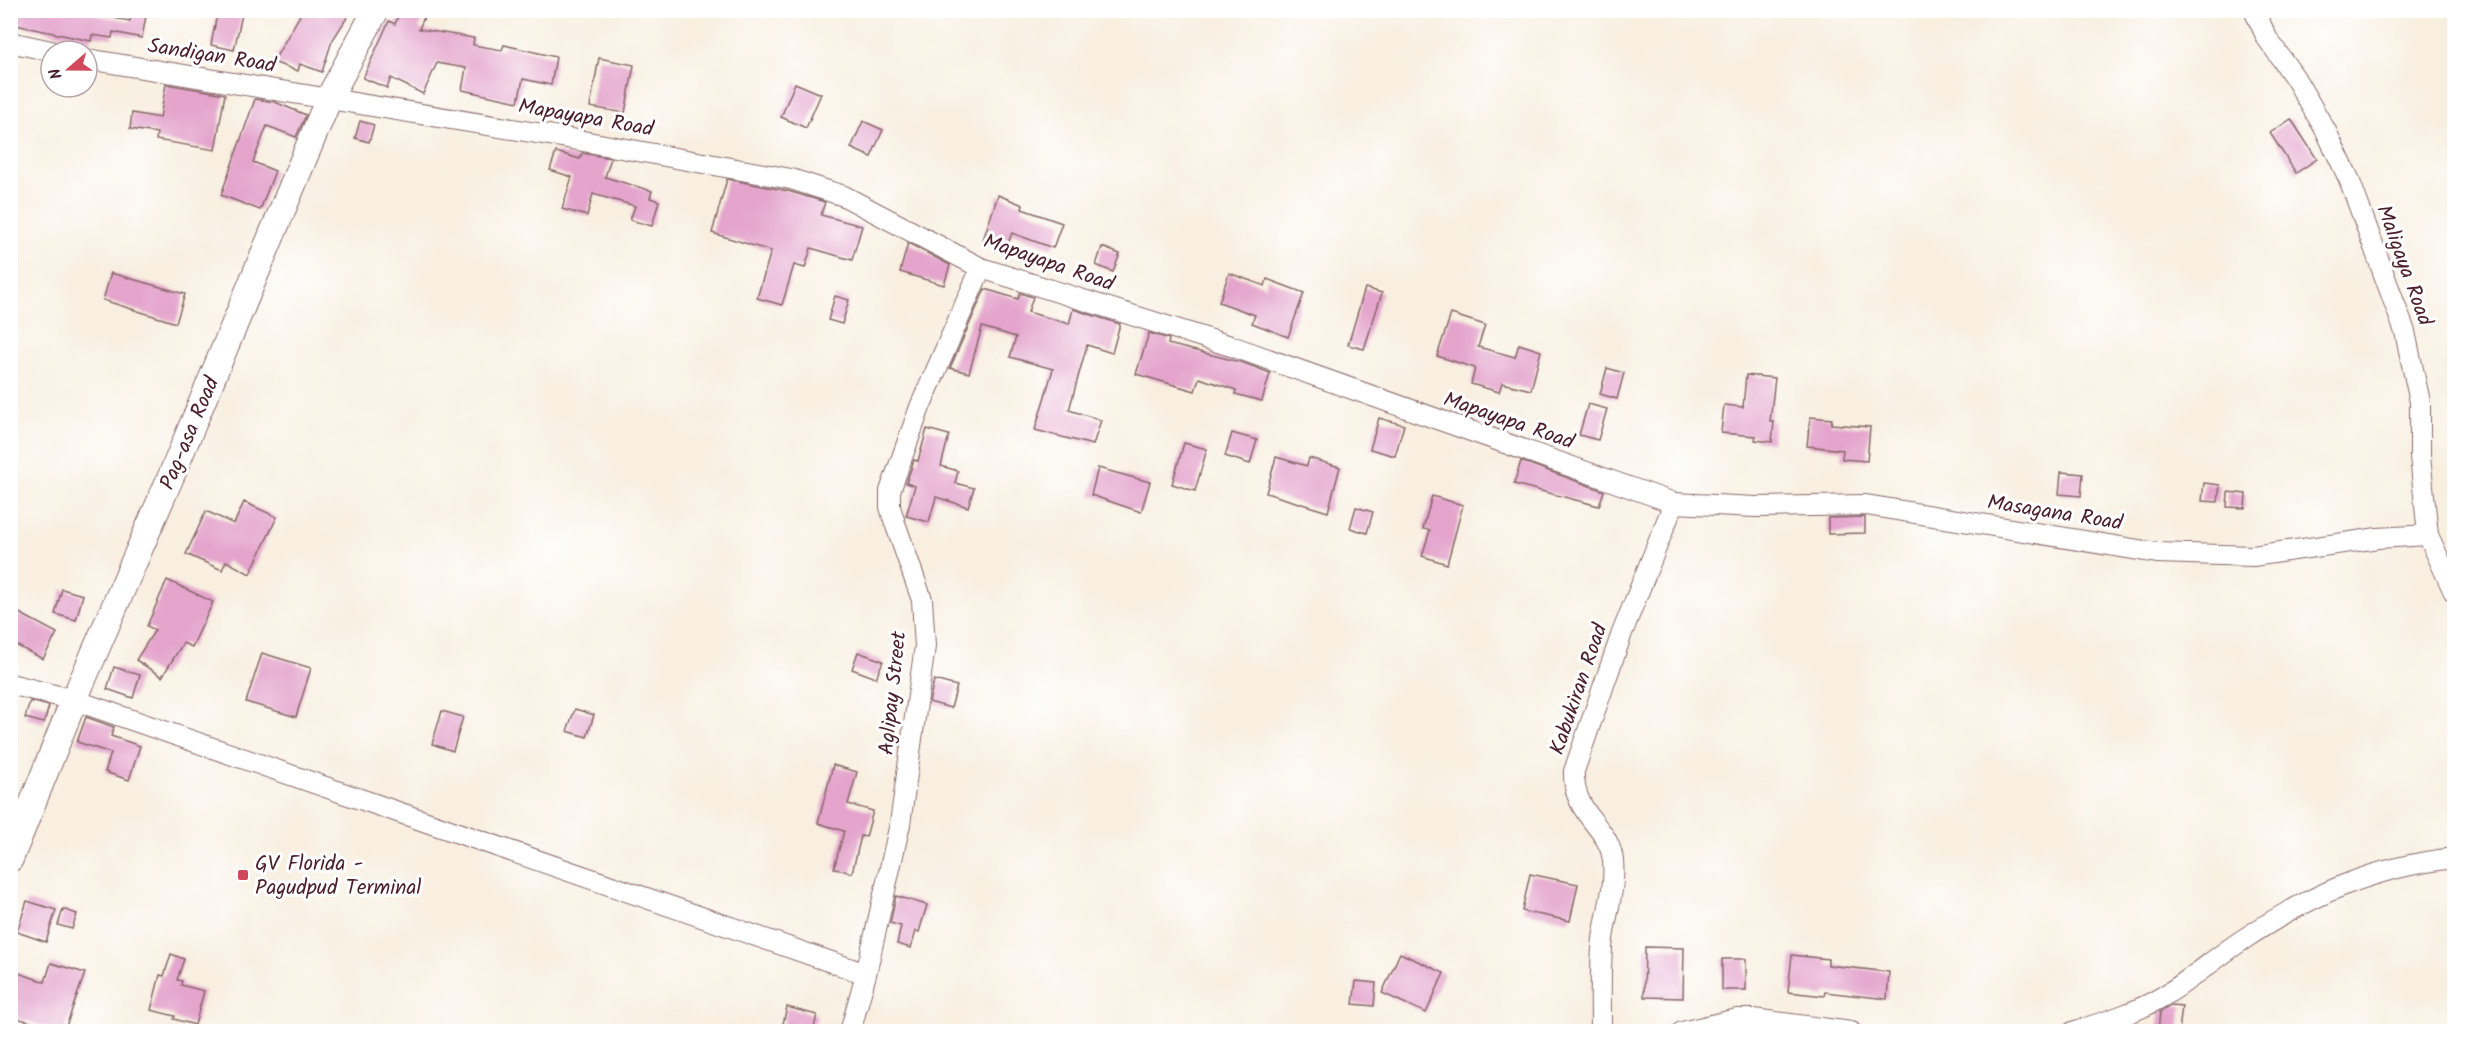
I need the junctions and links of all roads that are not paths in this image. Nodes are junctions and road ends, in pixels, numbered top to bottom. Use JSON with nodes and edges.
{"nodes":[{"id":1,"x":376,"y":10,"type":"edge"},
{"id":2,"x":2254,"y":10,"type":"edge"},
{"id":3,"x":10,"y":42,"type":"edge"},
{"id":4,"x":39,"y":48,"type":"edge"},
{"id":5,"x":99,"y":61,"type":"edge"},
{"id":6,"x":329,"y":98,"type":"junction"},
{"id":7,"x":981,"y":268,"type":"junction"},
{"id":8,"x":1674,"y":503,"type":"junction"},
{"id":9,"x":2428,"y":535,"type":"junction"},
{"id":10,"x":2454,"y":592,"type":"edge"},
{"id":11,"x":10,"y":684,"type":"edge"},
{"id":12,"x":74,"y":700,"type":"junction"},
{"id":13,"x":2454,"y":858,"type":"edge"},
{"id":14,"x":10,"y":859,"type":"edge"},
{"id":15,"x":866,"y":974,"type":"junction"},
{"id":16,"x":850,"y":1032,"type":"edge"},
{"id":17,"x":1601,"y":1032,"type":"edge"},
{"id":18,"x":1683,"y":1032,"type":"edge"},
{"id":19,"x":1851,"y":1032,"type":"edge"},
{"id":20,"x":2073,"y":1032,"type":"edge"}],
"edges":[{"from":1,"to":6,"type":"main road","name":"Pag-asa Road"},
{"from":2,"to":9,"type":"street","name":"Maligaya Road"},
{"from":3,"to":4,"type":"street"},
{"from":5,"to":6,"type":"street","name":"Sandigan Road"},
{"from":6,"to":7,"type":"street","name":"Mapayapa Road"},
{"from":6,"to":12,"type":"main road","name":"Pag-asa Road"},
{"from":7,"to":8,"type":"street","name":"Mapayapa Road"},
{"from":7,"to":15,"type":"street","name":"Aglipay Street"},
{"from":8,"to":9,"type":"street","name":"Masagana Road"},
{"from":8,"to":17,"type":"street","name":"Kabukiran Road"},
{"from":9,"to":10,"type":"street","name":"Maligaya Road"},
{"from":11,"to":12,"type":"street"},
{"from":12,"to":14,"type":"main road","name":"Pag-asa Road"},
{"from":12,"to":15,"type":"street"},
{"from":13,"to":20,"type":"street"},
{"from":15,"to":16,"type":"street","name":"Aglipay Street"},
{"from":18,"to":19,"type":"street"}]}
